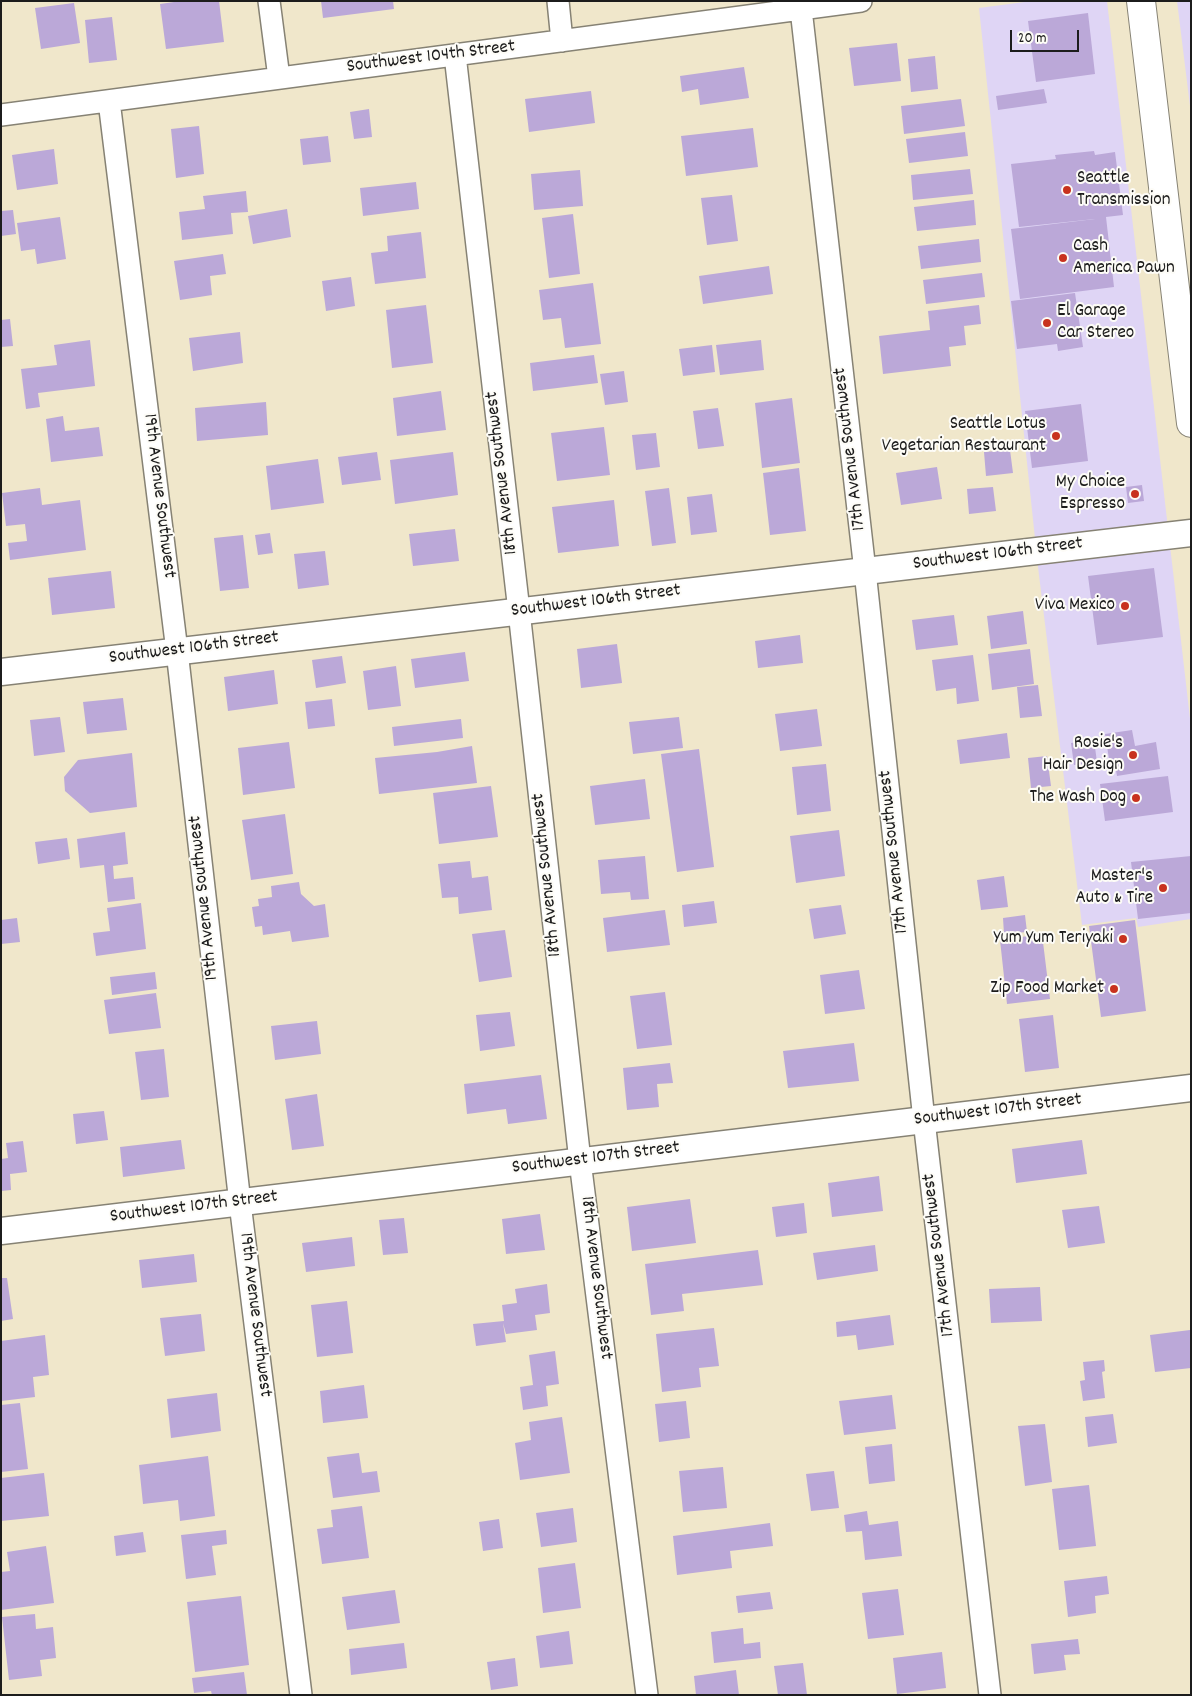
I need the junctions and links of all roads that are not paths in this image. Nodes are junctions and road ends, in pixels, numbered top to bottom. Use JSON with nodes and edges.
{"nodes":[{"id":1,"x":269,"y":1,"type":"edge"},
{"id":2,"x":558,"y":1,"type":"edge"},
{"id":3,"x":1141,"y":1,"type":"edge"},
{"id":4,"x":855,"y":2,"type":"edge"},
{"id":5,"x":801,"y":9,"type":"junction"},
{"id":6,"x":562,"y":41,"type":"junction"},
{"id":7,"x":454,"y":55,"type":"junction"},
{"id":8,"x":279,"y":78,"type":"junction"},
{"id":9,"x":109,"y":101,"type":"junction"},
{"id":10,"x":1,"y":115,"type":"edge"},
{"id":11,"x":1191,"y":423,"type":"edge"},
{"id":12,"x":1191,"y":533,"type":"edge"},
{"id":13,"x":865,"y":571,"type":"junction"},
{"id":14,"x":519,"y":611,"type":"junction"},
{"id":15,"x":177,"y":651,"type":"junction"},
{"id":16,"x":1,"y":672,"type":"edge"},
{"id":17,"x":1191,"y":1088,"type":"edge"},
{"id":18,"x":924,"y":1120,"type":"junction"},
{"id":19,"x":580,"y":1161,"type":"junction"},
{"id":20,"x":240,"y":1203,"type":"junction"},
{"id":21,"x":1,"y":1231,"type":"edge"},
{"id":22,"x":301,"y":1695,"type":"edge"},
{"id":23,"x":647,"y":1695,"type":"edge"},
{"id":24,"x":990,"y":1695,"type":"edge"}],
"edges":[{"from":1,"to":8,"type":"street"},
{"from":2,"to":6,"type":"street"},
{"from":3,"to":11,"type":"main road"},
{"from":4,"to":5,"type":"street","name":"Southwest 104th Street"},
{"from":5,"to":6,"type":"street","name":"Southwest 104th Street"},
{"from":5,"to":13,"type":"street","name":"17th Avenue Southwest"},
{"from":6,"to":7,"type":"street","name":"Southwest 104th Street"},
{"from":7,"to":8,"type":"street","name":"Southwest 104th Street"},
{"from":7,"to":14,"type":"street","name":"18th Avenue Southwest"},
{"from":8,"to":9,"type":"street","name":"Southwest 104th Street"},
{"from":9,"to":10,"type":"street","name":"Southwest 104th Street"},
{"from":9,"to":15,"type":"street","name":"19th Avenue Southwest"},
{"from":12,"to":13,"type":"street","name":"Southwest 106th Street"},
{"from":13,"to":14,"type":"street","name":"Southwest 106th Street"},
{"from":13,"to":18,"type":"street","name":"17th Avenue Southwest"},
{"from":14,"to":15,"type":"street","name":"Southwest 106th Street"},
{"from":14,"to":19,"type":"street","name":"18th Avenue Southwest"},
{"from":15,"to":16,"type":"street","name":"Southwest 106th Street"},
{"from":15,"to":20,"type":"street","name":"19th Avenue Southwest"},
{"from":17,"to":18,"type":"street","name":"Southwest 107th Street"},
{"from":18,"to":19,"type":"street","name":"Southwest 107th Street"},
{"from":18,"to":24,"type":"street","name":"17th Avenue Southwest"},
{"from":19,"to":20,"type":"street","name":"Southwest 107th Street"},
{"from":19,"to":23,"type":"street","name":"18th Avenue Southwest"},
{"from":20,"to":21,"type":"street","name":"Southwest 107th Street"},
{"from":20,"to":22,"type":"street","name":"19th Avenue Southwest"}]}
